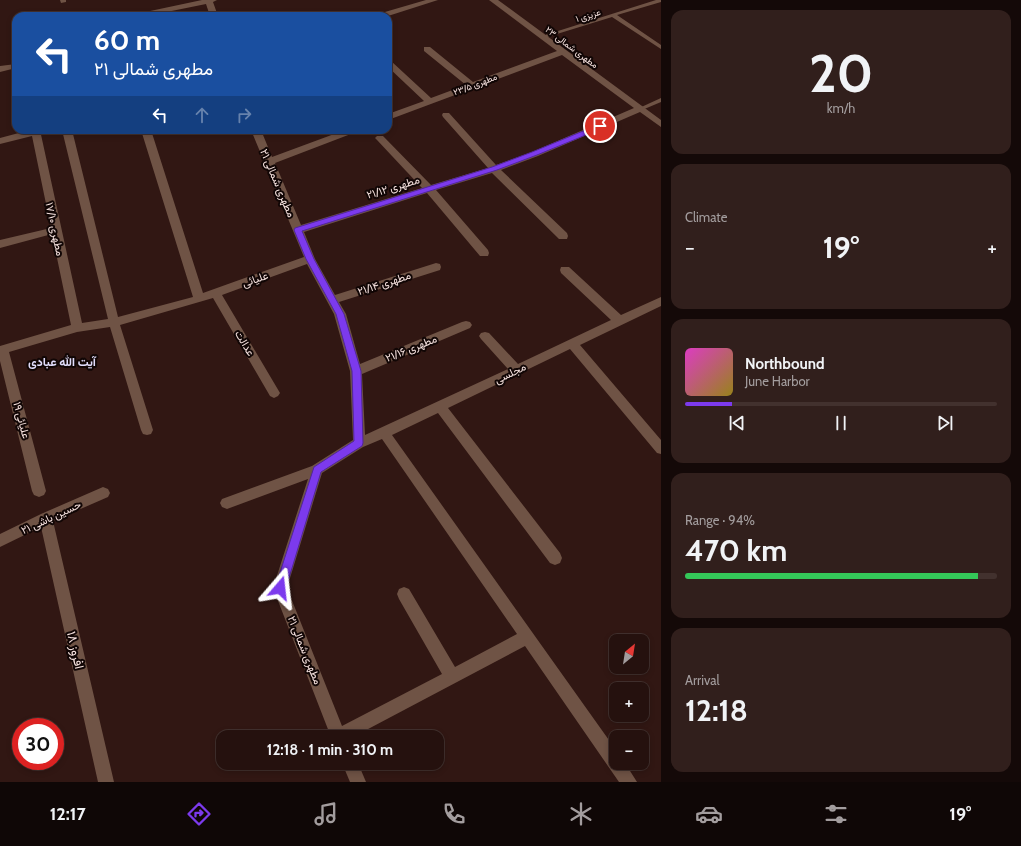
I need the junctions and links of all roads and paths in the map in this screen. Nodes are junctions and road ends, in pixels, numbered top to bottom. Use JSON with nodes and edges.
{"nodes":[{"id":1,"x":210,"y":0,"type":"edge"},
{"id":2,"x":434,"y":0,"type":"edge"},
{"id":3,"x":493,"y":0,"type":"edge"},
{"id":4,"x":660,"y":0,"type":"edge"},
{"id":5,"x":154,"y":12,"type":"edge"},
{"id":6,"x":213,"y":12,"type":"edge"},
{"id":7,"x":392,"y":13,"type":"edge"},
{"id":8,"x":613,"y":15,"type":"junction"},
{"id":9,"x":542,"y":37,"type":"junction"},
{"id":10,"x":661,"y":47,"type":"edge"},
{"id":11,"x":427,"y":49,"type":"dead end"},
{"id":12,"x":561,"y":52,"type":"junction"},
{"id":13,"x":12,"y":67,"type":"edge"},
{"id":14,"x":392,"y":68,"type":"edge"},
{"id":15,"x":0,"y":69,"type":"edge"},
{"id":16,"x":472,"y":85,"type":"junction"},
{"id":17,"x":661,"y":100,"type":"edge"},
{"id":18,"x":429,"y":102,"type":"junction"},
{"id":19,"x":640,"y":110,"type":"junction"},
{"id":20,"x":446,"y":115,"type":"dead end"},
{"id":21,"x":392,"y":116,"type":"edge"},
{"id":22,"x":661,"y":124,"type":"edge"},
{"id":23,"x":24,"y":134,"type":"edge"},
{"id":24,"x":36,"y":134,"type":"edge"},
{"id":25,"x":68,"y":134,"type":"edge"},
{"id":26,"x":147,"y":134,"type":"edge"},
{"id":27,"x":258,"y":134,"type":"edge"},
{"id":28,"x":342,"y":134,"type":"edge"},
{"id":29,"x":380,"y":138,"type":"dead end"},
{"id":30,"x":0,"y":141,"type":"edge"},
{"id":31,"x":269,"y":162,"type":"junction"},
{"id":32,"x":494,"y":168,"type":"junction"},
{"id":33,"x":430,"y":188,"type":"junction"},
{"id":34,"x":55,"y":230,"type":"junction"},
{"id":35,"x":298,"y":230,"type":"junction"},
{"id":36,"x":563,"y":236,"type":"dead end"},
{"id":37,"x":0,"y":244,"type":"edge"},
{"id":38,"x":484,"y":253,"type":"dead end"},
{"id":39,"x":310,"y":259,"type":"junction"},
{"id":40,"x":436,"y":266,"type":"dead end"},
{"id":41,"x":565,"y":270,"type":"dead end"},
{"id":42,"x":215,"y":293,"type":"junction"},
{"id":43,"x":199,"y":299,"type":"junction"},
{"id":44,"x":332,"y":300,"type":"junction"},
{"id":45,"x":661,"y":301,"type":"edge"},
{"id":46,"x":620,"y":320,"type":"junction"},
{"id":47,"x":114,"y":322,"type":"junction"},
{"id":48,"x":466,"y":325,"type":"dead end"},
{"id":49,"x":76,"y":328,"type":"junction"},
{"id":50,"x":485,"y":336,"type":"dead end"},
{"id":51,"x":572,"y":344,"type":"junction"},
{"id":52,"x":1,"y":350,"type":"edge"},
{"id":53,"x":516,"y":370,"type":"junction"},
{"id":54,"x":356,"y":371,"type":"junction"},
{"id":55,"x":274,"y":393,"type":"dead end"},
{"id":56,"x":440,"y":407,"type":"junction"},
{"id":57,"x":147,"y":430,"type":"dead end"},
{"id":58,"x":384,"y":434,"type":"junction"},
{"id":59,"x":359,"y":443,"type":"junction"},
{"id":60,"x":661,"y":449,"type":"edge"},
{"id":61,"x":317,"y":470,"type":"junction"},
{"id":62,"x":39,"y":491,"type":"dead end"},
{"id":63,"x":103,"y":493,"type":"dead end"},
{"id":64,"x":228,"y":503,"type":"dead end"},
{"id":65,"x":46,"y":518,"type":"junction"},
{"id":66,"x":0,"y":541,"type":"edge"},
{"id":67,"x":555,"y":558,"type":"dead end"},
{"id":68,"x":404,"y":594,"type":"dead end"},
{"id":69,"x":527,"y":637,"type":"junction"},
{"id":70,"x":452,"y":677,"type":"junction"},
{"id":71,"x":336,"y":730,"type":"edge"},
{"id":72,"x":352,"y":730,"type":"edge"},
{"id":73,"x":353,"y":770,"type":"edge"},
{"id":74,"x":106,"y":782,"type":"edge"},
{"id":75,"x":358,"y":782,"type":"edge"},
{"id":76,"x":629,"y":782,"type":"edge"}],
"edges":[{"from":1,"to":5,"type":"street"},
{"from":1,"to":6,"type":"street"},
{"from":2,"to":7,"type":"street"},
{"from":3,"to":9,"type":"street","name":"مطهری شمالی ۲۳"},
{"from":4,"to":8,"type":"lane","name":"عزیزی ۱"},
{"from":8,"to":9,"type":"lane","name":"عزیزی ۱"},
{"from":8,"to":10,"type":"lane"},
{"from":9,"to":12,"type":"street","name":"مطهری شمالی ۲۳"},
{"from":11,"to":16,"type":"street"},
{"from":12,"to":16,"type":"street","name":"مطهری ۲۳/۵"},
{"from":12,"to":19,"type":"street","name":"مطهری شمالی ۲۳"},
{"from":13,"to":15,"type":"street"},
{"from":14,"to":18,"type":"street"},
{"from":16,"to":18,"type":"street","name":"مطهری ۲۳/۵"},
{"from":17,"to":19,"type":"lane"},
{"from":18,"to":21,"type":"street","name":"مطهری ۲۳/۵"},
{"from":19,"to":22,"type":"street","name":"مطهری شمالی ۲۳"},
{"from":19,"to":32,"type":"street","name":"مطهری ۲۱/۱۲"},
{"from":20,"to":32,"type":"street"},
{"from":23,"to":30,"type":"street"},
{"from":24,"to":34,"type":"street","name":"مطهری ۱۷/۱۰"},
{"from":25,"to":47,"type":"street"},
{"from":26,"to":43,"type":"street"},
{"from":27,"to":31,"type":"street","name":"مطهری شمالی ۲۱"},
{"from":28,"to":31,"type":"street"},
{"from":29,"to":33,"type":"street"},
{"from":31,"to":35,"type":"street","name":"مطهری شمالی ۲۱"},
{"from":32,"to":33,"type":"street","name":"مطهری ۲۱/۱۲"},
{"from":32,"to":36,"type":"street"},
{"from":33,"to":35,"type":"street","name":"مطهری ۲۱/۱۲"},
{"from":33,"to":38,"type":"street"},
{"from":34,"to":37,"type":"street"},
{"from":34,"to":49,"type":"street","name":"مطهری ۱۷/۱۰"},
{"from":35,"to":39,"type":"street","name":"مطهری شمالی ۲۱"},
{"from":39,"to":42,"type":"street","name":"علیائی"},
{"from":39,"to":44,"type":"street","name":"مطهری شمالی ۲۱"},
{"from":40,"to":44,"type":"street","name":"مطهری ۲۱/۱۴"},
{"from":41,"to":46,"type":"street"},
{"from":42,"to":43,"type":"street","name":"علیائی"},
{"from":42,"to":55,"type":"street","name":"عدالت"},
{"from":43,"to":47,"type":"street"},
{"from":44,"to":54,"type":"street","name":"مطهری شمالی ۲۱"},
{"from":45,"to":46,"type":"street","name":"مجلسی"},
{"from":46,"to":51,"type":"street","name":"مجلسی"},
{"from":47,"to":49,"type":"street"},
{"from":47,"to":57,"type":"street"},
{"from":48,"to":54,"type":"street","name":"مطهری ۲۱/۱۶"},
{"from":49,"to":52,"type":"street"},
{"from":50,"to":53,"type":"street"},
{"from":51,"to":53,"type":"street","name":"مجلسی"},
{"from":51,"to":60,"type":"street"},
{"from":52,"to":62,"type":"street","name":"علیائی ۱۹"},
{"from":53,"to":56,"type":"street","name":"مجلسی"},
{"from":54,"to":59,"type":"street","name":"مطهری شمالی ۲۱"},
{"from":56,"to":58,"type":"street","name":"مجلسی"},
{"from":56,"to":67,"type":"street"},
{"from":58,"to":59,"type":"street","name":"مجلسی"},
{"from":58,"to":69,"type":"street"},
{"from":59,"to":61,"type":"street"},
{"from":61,"to":64,"type":"street"},
{"from":61,"to":71,"type":"street","name":"مطهری شمالی ۲۱"},
{"from":63,"to":65,"type":"street","name":"حسین باشی ۲۱"},
{"from":65,"to":66,"type":"street","name":"حسین باشی ۲۱"},
{"from":65,"to":74,"type":"street","name":"افروز ۱۸"},
{"from":68,"to":70,"type":"street"},
{"from":69,"to":70,"type":"street"},
{"from":69,"to":76,"type":"street"},
{"from":70,"to":72,"type":"street"},
{"from":73,"to":75,"type":"street"}]}
